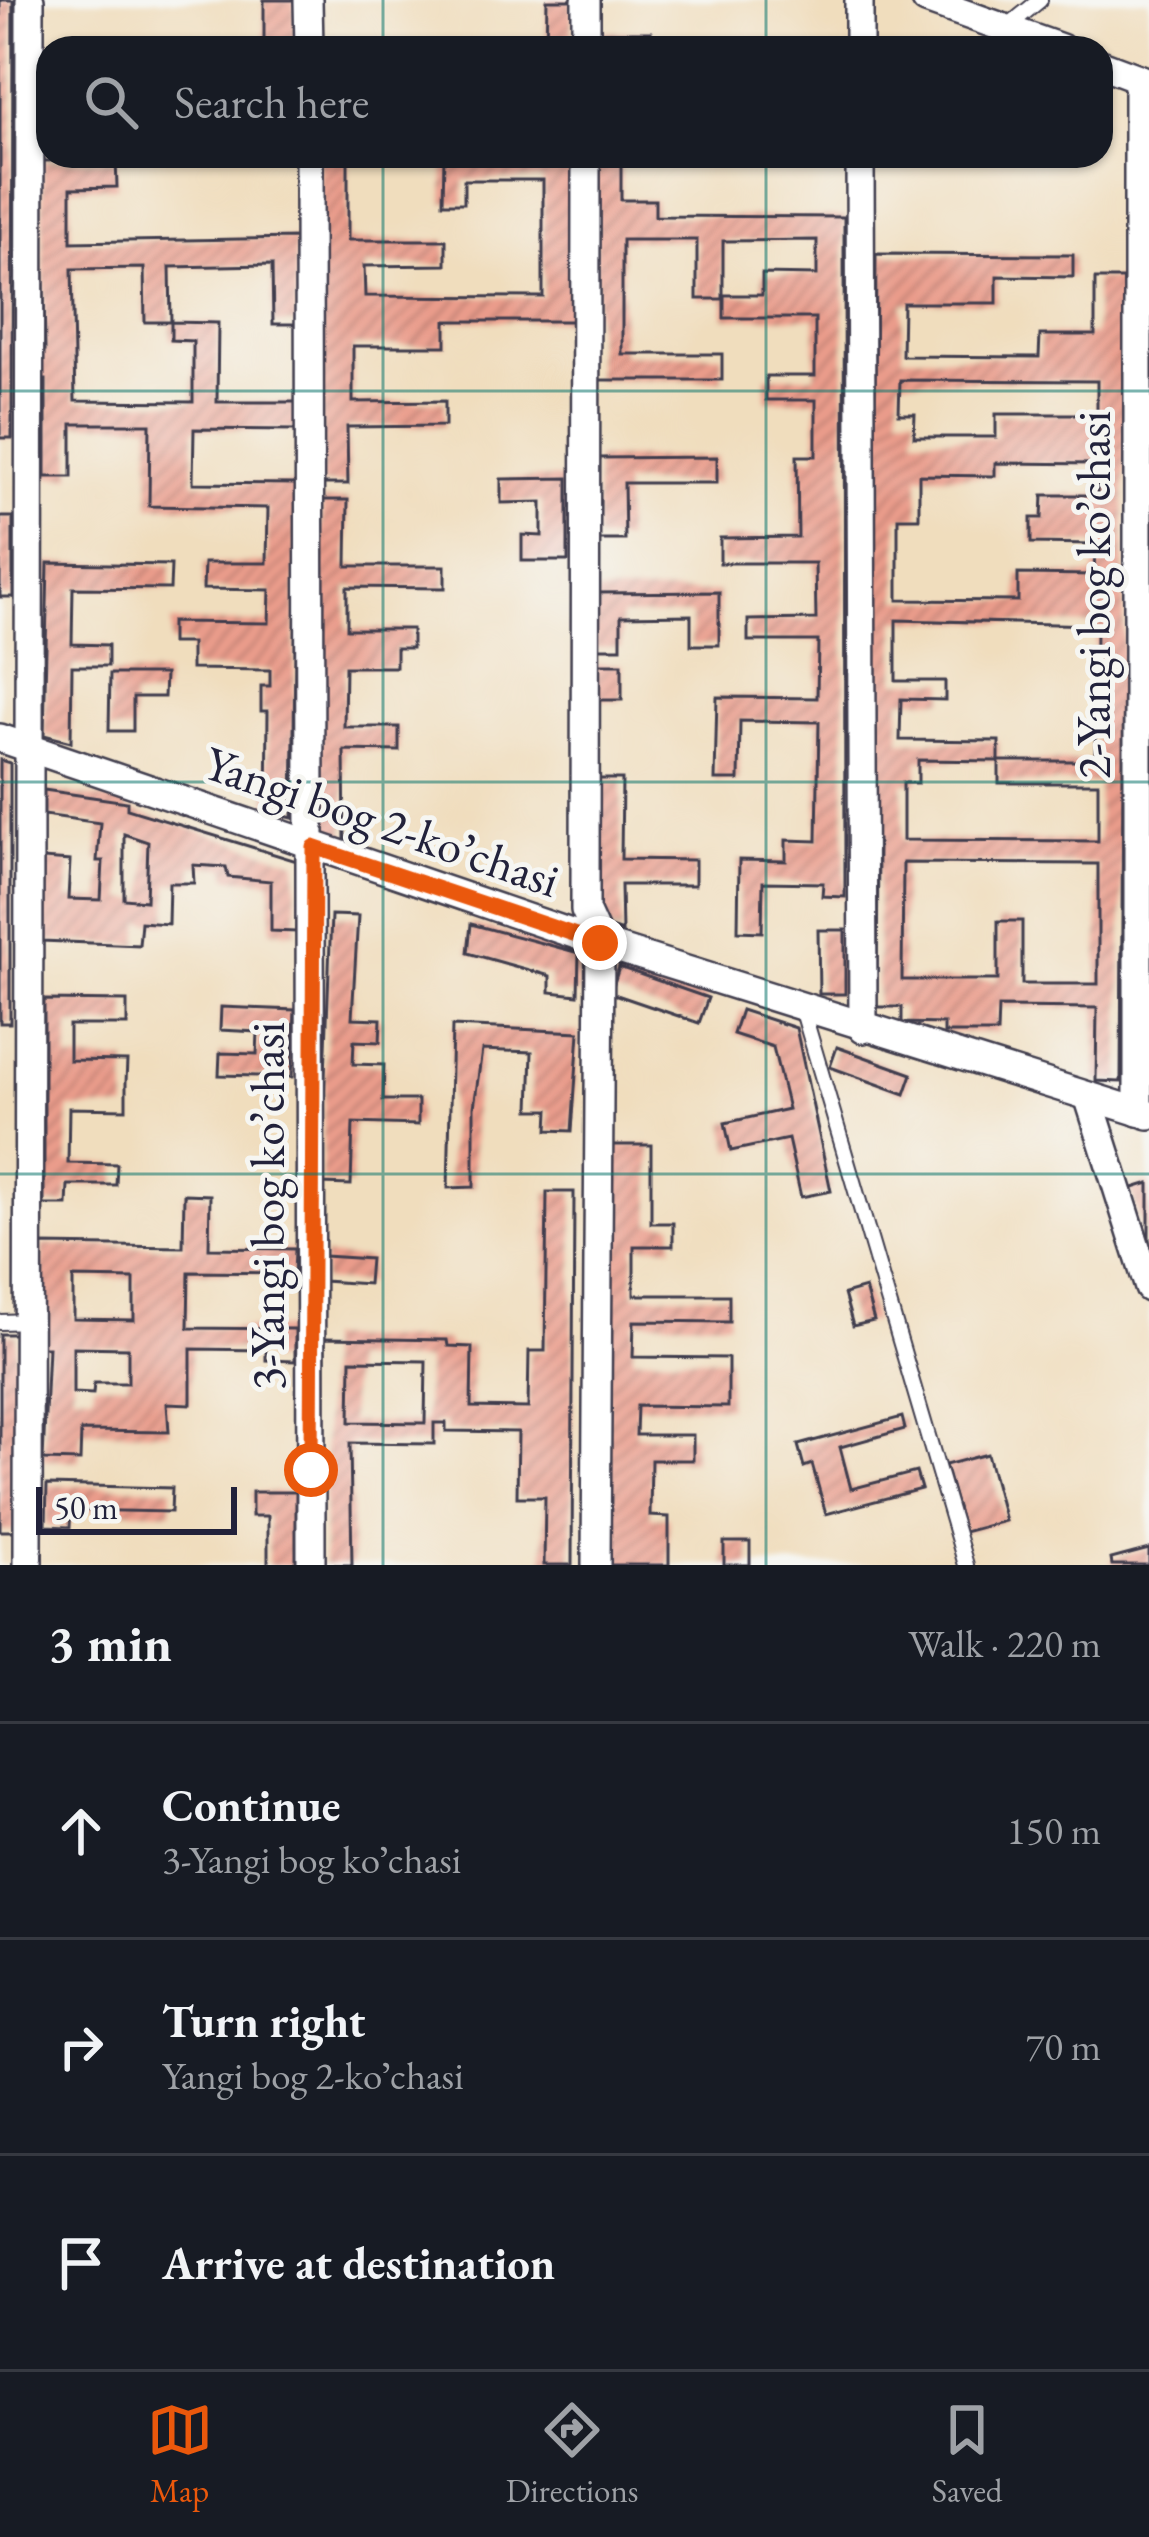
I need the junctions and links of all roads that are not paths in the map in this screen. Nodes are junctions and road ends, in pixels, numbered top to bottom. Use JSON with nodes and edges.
{"nodes":[{"id":1,"x":29,"y":0,"type":"edge"},
{"id":2,"x":308,"y":0,"type":"edge"},
{"id":3,"x":586,"y":0,"type":"edge"},
{"id":4,"x":859,"y":0,"type":"edge"},
{"id":5,"x":926,"y":0,"type":"edge"},
{"id":6,"x":1040,"y":0,"type":"edge"},
{"id":7,"x":1007,"y":27,"type":"junction"},
{"id":8,"x":309,"y":36,"type":"edge"},
{"id":9,"x":586,"y":36,"type":"edge"},
{"id":10,"x":859,"y":36,"type":"edge"},
{"id":11,"x":1030,"y":36,"type":"edge"},
{"id":12,"x":1113,"y":69,"type":"edge"},
{"id":13,"x":1143,"y":80,"type":"edge"},
{"id":14,"x":309,"y":168,"type":"edge"},
{"id":15,"x":586,"y":168,"type":"edge"},
{"id":16,"x":860,"y":168,"type":"edge"},
{"id":17,"x":0,"y":738,"type":"edge"},
{"id":18,"x":30,"y":748,"type":"junction"},
{"id":19,"x":314,"y":847,"type":"junction"},
{"id":20,"x":600,"y":943,"type":"junction"},
{"id":21,"x":802,"y":1008,"type":"junction"},
{"id":22,"x":862,"y":1029,"type":"junction"},
{"id":23,"x":1089,"y":1099,"type":"junction"},
{"id":24,"x":1143,"y":1113,"type":"edge"},
{"id":25,"x":1149,"y":1288,"type":"edge"},
{"id":26,"x":30,"y":1321,"type":"junction"},
{"id":27,"x":0,"y":1322,"type":"edge"},
{"id":28,"x":28,"y":1565,"type":"edge"},
{"id":29,"x":311,"y":1565,"type":"edge"},
{"id":30,"x":596,"y":1565,"type":"edge"},
{"id":31,"x":966,"y":1565,"type":"edge"}],
"edges":[{"from":1,"to":18,"type":"street"},
{"from":2,"to":8,"type":"street"},
{"from":3,"to":9,"type":"street"},
{"from":4,"to":10,"type":"street"},
{"from":5,"to":7,"type":"street"},
{"from":6,"to":7,"type":"lane"},
{"from":7,"to":11,"type":"street"},
{"from":12,"to":13,"type":"street"},
{"from":13,"to":24,"type":"street","name":"2-Yangi bog koʼchasi"},
{"from":14,"to":19,"type":"street"},
{"from":15,"to":20,"type":"street"},
{"from":16,"to":22,"type":"street"},
{"from":17,"to":18,"type":"street","name":"Yangi bog 2-koʼchasi"},
{"from":18,"to":19,"type":"street","name":"Yangi bog 2-koʼchasi"},
{"from":18,"to":26,"type":"street"},
{"from":19,"to":20,"type":"street","name":"Yangi bog 2-koʼchasi"},
{"from":19,"to":29,"type":"street","name":"3-Yangi bog koʼchasi"},
{"from":20,"to":21,"type":"street","name":"Yangi bog 2-koʼchasi"},
{"from":20,"to":30,"type":"street"},
{"from":21,"to":22,"type":"street","name":"Yangi bog 2-koʼchasi"},
{"from":21,"to":31,"type":"lane"},
{"from":22,"to":23,"type":"street","name":"Yangi bog 2-koʼchasi"},
{"from":23,"to":24,"type":"street","name":"Yangi bog 2-koʼchasi"},
{"from":23,"to":25,"type":"street"},
{"from":26,"to":27,"type":"lane"},
{"from":26,"to":28,"type":"street"}]}
